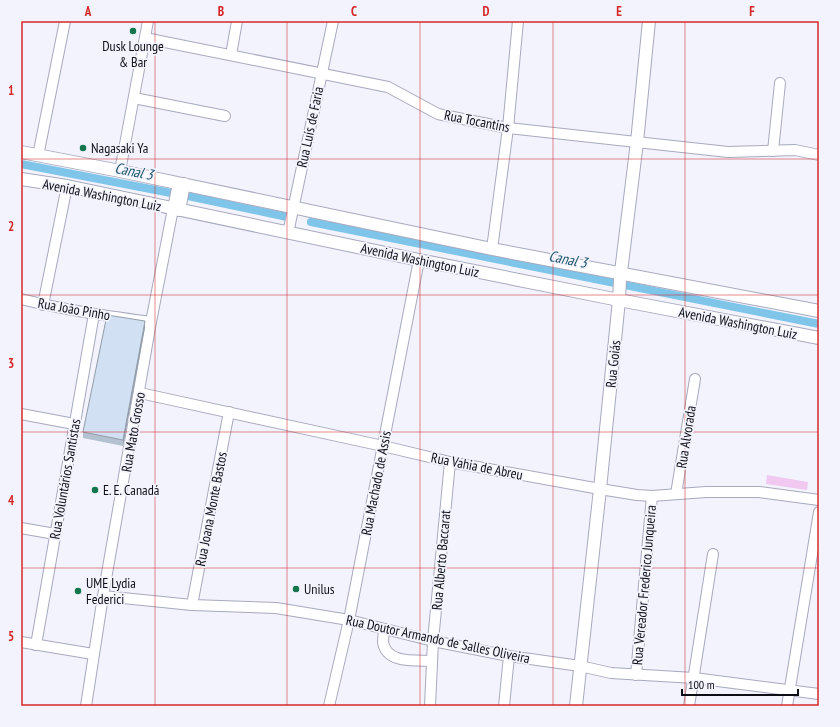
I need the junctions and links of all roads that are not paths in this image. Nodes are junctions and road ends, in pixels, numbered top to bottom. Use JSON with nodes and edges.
{"nodes":[{"id":1,"x":65,"y":21,"type":"edge"},
{"id":2,"x":148,"y":21,"type":"edge"},
{"id":3,"x":237,"y":21,"type":"edge"},
{"id":4,"x":333,"y":21,"type":"edge"},
{"id":5,"x":518,"y":21,"type":"edge"},
{"id":6,"x":649,"y":21,"type":"edge"},
{"id":7,"x":145,"y":38,"type":"junction"},
{"id":8,"x":230,"y":55,"type":"junction"},
{"id":9,"x":322,"y":74,"type":"junction"},
{"id":10,"x":780,"y":83,"type":"dead end"},
{"id":11,"x":134,"y":98,"type":"junction"},
{"id":12,"x":225,"y":116,"type":"dead end"},
{"id":13,"x":508,"y":128,"type":"junction"},
{"id":14,"x":637,"y":142,"type":"junction"},
{"id":15,"x":773,"y":151,"type":"junction"},
{"id":16,"x":21,"y":152,"type":"edge"},
{"id":17,"x":819,"y":155,"type":"edge"},
{"id":18,"x":38,"y":156,"type":"junction"},
{"id":19,"x":120,"y":171,"type":"junction"},
{"id":20,"x":21,"y":179,"type":"edge"},
{"id":21,"x":181,"y":184,"type":"junction"},
{"id":22,"x":67,"y":186,"type":"junction"},
{"id":23,"x":293,"y":207,"type":"junction"},
{"id":24,"x":176,"y":209,"type":"junction"},
{"id":25,"x":288,"y":233,"type":"junction"},
{"id":26,"x":492,"y":249,"type":"junction"},
{"id":27,"x":419,"y":260,"type":"junction"},
{"id":28,"x":620,"y":287,"type":"junction"},
{"id":29,"x":21,"y":299,"type":"edge"},
{"id":30,"x":43,"y":305,"type":"junction"},
{"id":31,"x":819,"y":311,"type":"edge"},
{"id":32,"x":94,"y":314,"type":"junction"},
{"id":33,"x":151,"y":322,"type":"junction"},
{"id":34,"x":819,"y":338,"type":"edge"},
{"id":35,"x":695,"y":380,"type":"dead end"},
{"id":36,"x":140,"y":393,"type":"junction"},
{"id":37,"x":229,"y":412,"type":"junction"},
{"id":38,"x":21,"y":414,"type":"edge"},
{"id":39,"x":74,"y":424,"type":"junction"},
{"id":40,"x":383,"y":446,"type":"junction"},
{"id":41,"x":450,"y":462,"type":"junction"},
{"id":42,"x":600,"y":489,"type":"junction"},
{"id":43,"x":676,"y":494,"type":"junction"},
{"id":44,"x":652,"y":496,"type":"junction"},
{"id":45,"x":819,"y":500,"type":"edge"},
{"id":46,"x":819,"y":512,"type":"edge"},
{"id":47,"x":21,"y":528,"type":"edge"},
{"id":48,"x":55,"y":534,"type":"junction"},
{"id":49,"x":713,"y":554,"type":"dead end"},
{"id":50,"x":103,"y":596,"type":"junction"},
{"id":51,"x":192,"y":605,"type":"junction"},
{"id":52,"x":349,"y":620,"type":"junction"},
{"id":53,"x":384,"y":629,"type":"junction"},
{"id":54,"x":433,"y":641,"type":"junction"},
{"id":55,"x":21,"y":642,"type":"edge"},
{"id":56,"x":36,"y":644,"type":"junction"},
{"id":57,"x":93,"y":654,"type":"junction"},
{"id":58,"x":509,"y":656,"type":"junction"},
{"id":59,"x":432,"y":661,"type":"junction"},
{"id":60,"x":580,"y":666,"type":"junction"},
{"id":61,"x":636,"y":675,"type":"junction"},
{"id":62,"x":694,"y":678,"type":"junction"},
{"id":63,"x":790,"y":690,"type":"junction"},
{"id":64,"x":819,"y":694,"type":"edge"},
{"id":65,"x":86,"y":706,"type":"edge"},
{"id":66,"x":329,"y":706,"type":"edge"},
{"id":67,"x":430,"y":706,"type":"edge"},
{"id":68,"x":504,"y":706,"type":"edge"},
{"id":69,"x":576,"y":706,"type":"edge"},
{"id":70,"x":690,"y":706,"type":"edge"},
{"id":71,"x":787,"y":706,"type":"edge"}],
"edges":[{"from":1,"to":18,"type":"street"},
{"from":2,"to":7,"type":"street"},
{"from":3,"to":8,"type":"street"},
{"from":4,"to":9,"type":"street","name":"Rua Luís de Faria"},
{"from":5,"to":13,"type":"street"},
{"from":6,"to":14,"type":"main road","name":"Rua Goiás"},
{"from":7,"to":8,"type":"street","name":"Rua Tocantins"},
{"from":7,"to":11,"type":"street"},
{"from":8,"to":9,"type":"street","name":"Rua Tocantins"},
{"from":9,"to":13,"type":"street","name":"Rua Tocantins"},
{"from":9,"to":23,"type":"street","name":"Rua Luís de Faria"},
{"from":10,"to":15,"type":"street"},
{"from":11,"to":12,"type":"street"},
{"from":11,"to":19,"type":"street"},
{"from":13,"to":14,"type":"street","name":"Rua Tocantins"},
{"from":13,"to":26,"type":"street"},
{"from":14,"to":15,"type":"street","name":"Rua Tocantins"},
{"from":14,"to":28,"type":"main road","name":"Rua Goiás"},
{"from":15,"to":17,"type":"street","name":"Rua Tocantins"},
{"from":16,"to":18,"type":"main road","name":"Avenida Washington Luiz"},
{"from":18,"to":19,"type":"main road","name":"Avenida Washington Luiz"},
{"from":19,"to":21,"type":"main road","name":"Avenida Washington Luiz"},
{"from":20,"to":22,"type":"main road","name":"Avenida Washington Luiz"},
{"from":21,"to":23,"type":"main road","name":"Avenida Washington Luiz"},
{"from":21,"to":24,"type":"main road"},
{"from":22,"to":24,"type":"main road","name":"Avenida Washington Luiz"},
{"from":22,"to":30,"type":"street"},
{"from":23,"to":25,"type":"street","name":"Rua Luís de Faria"},
{"from":23,"to":26,"type":"main road","name":"Avenida Washington Luiz"},
{"from":24,"to":25,"type":"main road","name":"Avenida Washington Luiz"},
{"from":24,"to":33,"type":"street","name":"Rua Mato Grosso"},
{"from":25,"to":27,"type":"main road","name":"Avenida Washington Luiz"},
{"from":26,"to":28,"type":"main road","name":"Avenida Washington Luiz"},
{"from":27,"to":28,"type":"main road","name":"Avenida Washington Luiz"},
{"from":27,"to":40,"type":"street","name":"Rua Machado de Assis"},
{"from":28,"to":31,"type":"main road","name":"Avenida Washington Luiz"},
{"from":28,"to":34,"type":"main road","name":"Avenida Washington Luiz"},
{"from":28,"to":42,"type":"main road","name":"Rua Goiás"},
{"from":29,"to":30,"type":"street","name":"Rua João Pinho"},
{"from":30,"to":32,"type":"street","name":"Rua João Pinho"},
{"from":32,"to":33,"type":"street","name":"Rua João Pinho"},
{"from":32,"to":39,"type":"street","name":"Rua Voluntários Santistas"},
{"from":33,"to":36,"type":"street","name":"Rua Mato Grosso"},
{"from":35,"to":43,"type":"street","name":"Rua Alvorada"},
{"from":36,"to":37,"type":"street","name":"Rua Vahia de Abreu"},
{"from":36,"to":50,"type":"street","name":"Rua Mato Grosso"},
{"from":37,"to":40,"type":"street","name":"Rua Vahia de Abreu"},
{"from":37,"to":51,"type":"street","name":"Rua Joana Monte Bastos"},
{"from":38,"to":39,"type":"street"},
{"from":39,"to":48,"type":"street","name":"Rua Voluntários Santistas"},
{"from":40,"to":41,"type":"street","name":"Rua Vahia de Abreu"},
{"from":40,"to":52,"type":"street","name":"Rua Machado de Assis"},
{"from":41,"to":42,"type":"street","name":"Rua Vahia de Abreu"},
{"from":41,"to":54,"type":"street","name":"Rua Alberto Baccarat"},
{"from":42,"to":44,"type":"street","name":"Rua Vahia de Abreu"},
{"from":42,"to":60,"type":"main road","name":"Rua Goiás"},
{"from":43,"to":44,"type":"street","name":"Rua Vahia de Abreu"},
{"from":43,"to":45,"type":"street","name":"Rua Vahia de Abreu"},
{"from":44,"to":61,"type":"street","name":"Rua Vereador Frederico Junqueira"},
{"from":46,"to":63,"type":"street"},
{"from":47,"to":48,"type":"street"},
{"from":48,"to":56,"type":"street","name":"Rua Voluntários Santistas"},
{"from":49,"to":62,"type":"street"},
{"from":50,"to":51,"type":"street","name":"Rua Doutor Armando de Salles Oliveira"},
{"from":50,"to":57,"type":"street","name":"Rua Mato Grosso"},
{"from":51,"to":52,"type":"street","name":"Rua Doutor Armando de Salles Oliveira"},
{"from":52,"to":53,"type":"street","name":"Rua Doutor Armando de Salles Oliveira"},
{"from":52,"to":66,"type":"street","name":"Rua Machado de Assis"},
{"from":53,"to":54,"type":"street","name":"Rua Doutor Armando de Salles Oliveira"},
{"from":53,"to":59,"type":"street"},
{"from":54,"to":58,"type":"street","name":"Rua Doutor Armando de Salles Oliveira"},
{"from":54,"to":59,"type":"street","name":"Rua Alberto Baccarat"},
{"from":55,"to":56,"type":"street"},
{"from":56,"to":57,"type":"street"},
{"from":57,"to":65,"type":"street","name":"Rua Mato Grosso"},
{"from":58,"to":60,"type":"street","name":"Rua Doutor Armando de Salles Oliveira"},
{"from":58,"to":68,"type":"street"},
{"from":59,"to":67,"type":"street","name":"Rua Alberto Baccarat"},
{"from":60,"to":61,"type":"street","name":"Rua Doutor Armando de Salles Oliveira"},
{"from":60,"to":69,"type":"main road","name":"Rua Goiás"},
{"from":61,"to":62,"type":"street","name":"Rua Doutor Armando de Salles Oliveira"},
{"from":62,"to":63,"type":"street","name":"Rua Doutor Armando de Salles Oliveira"},
{"from":62,"to":70,"type":"street"},
{"from":63,"to":64,"type":"street","name":"Rua Doutor Armando de Salles Oliveira"},
{"from":63,"to":71,"type":"street"}]}
